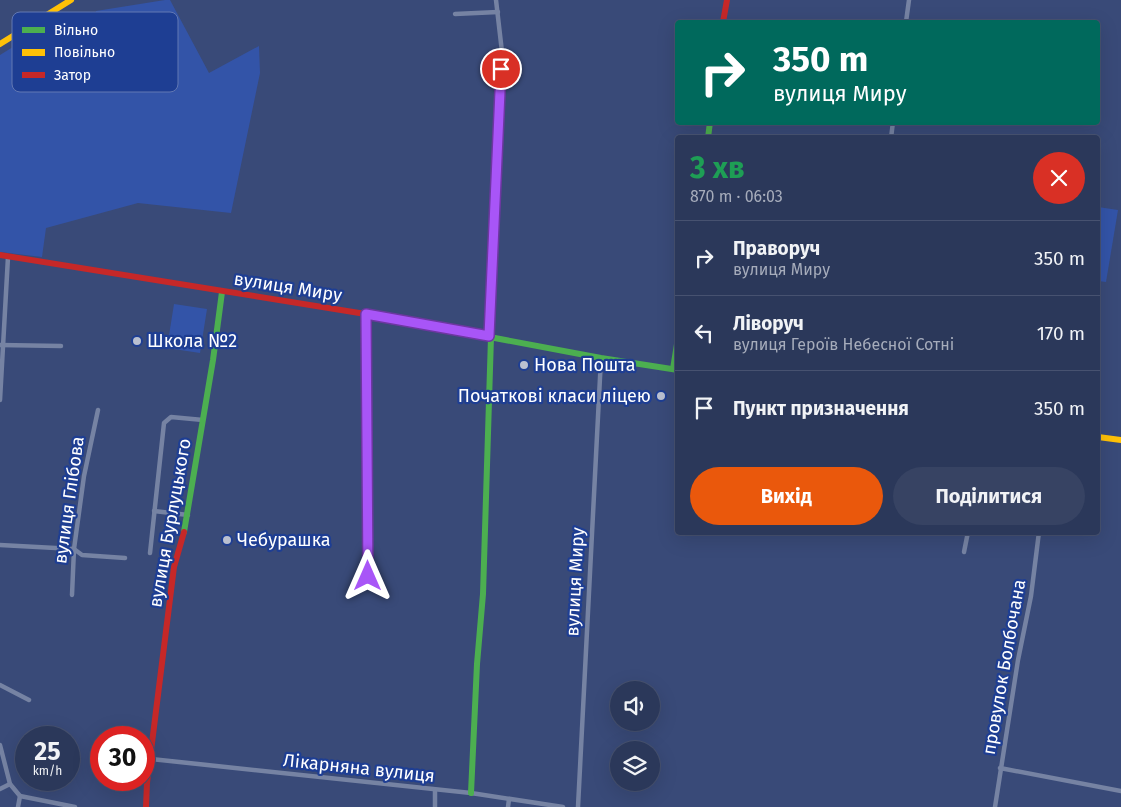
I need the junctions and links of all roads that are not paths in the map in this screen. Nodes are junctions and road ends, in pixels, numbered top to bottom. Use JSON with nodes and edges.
{"nodes":[{"id":1,"x":71,"y":0,"type":"edge"},
{"id":2,"x":496,"y":0,"type":"edge"},
{"id":3,"x":727,"y":0,"type":"edge"},
{"id":4,"x":909,"y":0,"type":"edge"},
{"id":5,"x":52,"y":12,"type":"edge"},
{"id":6,"x":498,"y":12,"type":"junction"},
{"id":7,"x":456,"y":14,"type":"dead end"},
{"id":8,"x":723,"y":20,"type":"edge"},
{"id":9,"x":906,"y":20,"type":"edge"},
{"id":10,"x":12,"y":37,"type":"edge"},
{"id":11,"x":0,"y":44,"type":"edge"},
{"id":12,"x":0,"y":255,"type":"edge"},
{"id":13,"x":8,"y":257,"type":"junction"},
{"id":14,"x":222,"y":292,"type":"junction"},
{"id":15,"x":366,"y":314,"type":"junction"},
{"id":16,"x":490,"y":337,"type":"junction"},
{"id":17,"x":2,"y":345,"type":"edge"},
{"id":18,"x":62,"y":346,"type":"dead end"},
{"id":19,"x":601,"y":358,"type":"junction"},
{"id":20,"x":675,"y":369,"type":"edge"},
{"id":21,"x":0,"y":400,"type":"edge"},
{"id":22,"x":98,"y":410,"type":"dead end"},
{"id":23,"x":203,"y":420,"type":"junction"},
{"id":24,"x":1100,"y":437,"type":"edge"},
{"id":25,"x":1121,"y":440,"type":"edge"},
{"id":26,"x":154,"y":511,"type":"junction"},
{"id":27,"x":188,"y":515,"type":"junction"},
{"id":28,"x":967,"y":535,"type":"edge"},
{"id":29,"x":1039,"y":535,"type":"edge"},
{"id":30,"x":0,"y":545,"type":"edge"},
{"id":31,"x":74,"y":550,"type":"junction"},
{"id":32,"x":964,"y":552,"type":"dead end"},
{"id":33,"x":150,"y":554,"type":"dead end"},
{"id":34,"x":125,"y":558,"type":"dead end"},
{"id":35,"x":368,"y":576,"type":"dead end"},
{"id":36,"x":72,"y":595,"type":"dead end"},
{"id":37,"x":0,"y":685,"type":"edge"},
{"id":38,"x":29,"y":700,"type":"dead end"},
{"id":39,"x":155,"y":726,"type":"edge"},
{"id":40,"x":0,"y":745,"type":"edge"},
{"id":41,"x":155,"y":760,"type":"edge"},
{"id":42,"x":1000,"y":768,"type":"junction"},
{"id":43,"x":10,"y":784,"type":"junction"},
{"id":44,"x":0,"y":789,"type":"edge"},
{"id":45,"x":435,"y":790,"type":"junction"},
{"id":46,"x":147,"y":791,"type":"edge"},
{"id":47,"x":1121,"y":791,"type":"edge"},
{"id":48,"x":471,"y":793,"type":"junction"},
{"id":49,"x":20,"y":796,"type":"junction"},
{"id":50,"x":509,"y":799,"type":"junction"},
{"id":51,"x":18,"y":807,"type":"edge"},
{"id":52,"x":75,"y":807,"type":"edge"},
{"id":53,"x":146,"y":807,"type":"edge"},
{"id":54,"x":435,"y":807,"type":"edge"},
{"id":55,"x":508,"y":807,"type":"edge"},
{"id":56,"x":563,"y":807,"type":"edge"},
{"id":57,"x":578,"y":807,"type":"edge"},
{"id":58,"x":995,"y":807,"type":"edge"}],
"edges":[{"from":1,"to":5,"type":"street"},
{"from":2,"to":6,"type":"street"},
{"from":3,"to":8,"type":"street"},
{"from":4,"to":9,"type":"street"},
{"from":6,"to":7,"type":"street"},
{"from":6,"to":16,"type":"street"},
{"from":10,"to":11,"type":"street"},
{"from":12,"to":13,"type":"street","name":"вулиця Миру"},
{"from":13,"to":14,"type":"street","name":"вулиця Миру"},
{"from":13,"to":17,"type":"street"},
{"from":14,"to":15,"type":"street","name":"вулиця Миру"},
{"from":14,"to":23,"type":"street","name":"вулиця Бурлуцького"},
{"from":15,"to":16,"type":"street","name":"вулиця Миру"},
{"from":15,"to":35,"type":"street"},
{"from":16,"to":19,"type":"street","name":"вулиця Миру"},
{"from":16,"to":48,"type":"street"},
{"from":17,"to":18,"type":"street"},
{"from":17,"to":21,"type":"street"},
{"from":19,"to":20,"type":"street","name":"вулиця Миру"},
{"from":19,"to":57,"type":"street","name":"вулиця Миру"},
{"from":22,"to":31,"type":"street","name":"вулиця Глібова"},
{"from":23,"to":26,"type":"street"},
{"from":23,"to":27,"type":"street","name":"вулиця Бурлуцького"},
{"from":24,"to":25,"type":"street"},
{"from":26,"to":27,"type":"street"},
{"from":26,"to":33,"type":"street"},
{"from":27,"to":39,"type":"street","name":"вулиця Бурлуцького"},
{"from":28,"to":32,"type":"street"},
{"from":29,"to":42,"type":"street","name":"провулок Болбочана"},
{"from":30,"to":31,"type":"street"},
{"from":31,"to":34,"type":"street"},
{"from":31,"to":36,"type":"street","name":"вулиця Глібова"},
{"from":37,"to":38,"type":"street"},
{"from":40,"to":43,"type":"street"},
{"from":41,"to":45,"type":"street","name":"Лікарняна вулиця"},
{"from":42,"to":47,"type":"street"},
{"from":42,"to":58,"type":"street","name":"провулок Болбочана"},
{"from":43,"to":44,"type":"street"},
{"from":43,"to":49,"type":"street"},
{"from":45,"to":48,"type":"street","name":"Лікарняна вулиця"},
{"from":45,"to":54,"type":"street"},
{"from":46,"to":53,"type":"street","name":"вулиця Бурлуцького"},
{"from":48,"to":50,"type":"street","name":"Лікарняна вулиця"},
{"from":49,"to":51,"type":"street"},
{"from":49,"to":52,"type":"street"},
{"from":50,"to":55,"type":"street"},
{"from":50,"to":56,"type":"street","name":"Лікарняна вулиця"}]}
